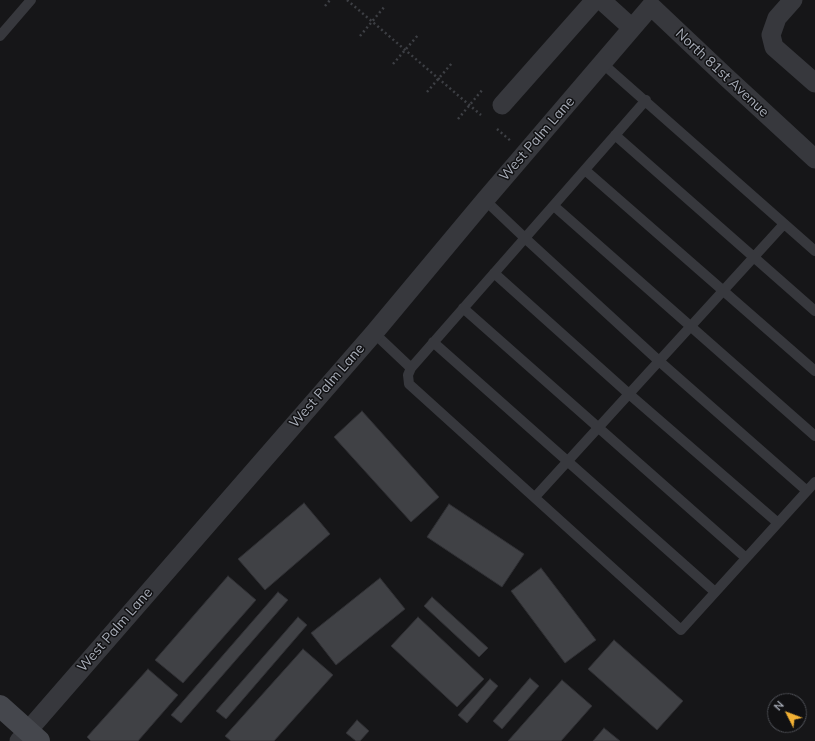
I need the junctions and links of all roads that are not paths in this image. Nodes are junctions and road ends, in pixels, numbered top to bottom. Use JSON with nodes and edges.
{"nodes":[{"id":1,"x":32,"y":0,"type":"edge"},
{"id":2,"x":595,"y":0,"type":"edge"},
{"id":3,"x":601,"y":0,"type":"edge"},
{"id":4,"x":793,"y":0,"type":"edge"},
{"id":5,"x":632,"y":28,"type":"junction"},
{"id":6,"x":0,"y":36,"type":"edge"},
{"id":7,"x":602,"y":63,"type":"junction"},
{"id":8,"x":815,"y":83,"type":"edge"},
{"id":9,"x":646,"y":100,"type":"junction"},
{"id":10,"x":502,"y":105,"type":"dead end"},
{"id":11,"x":615,"y":135,"type":"junction"},
{"id":12,"x":815,"y":159,"type":"edge"},
{"id":13,"x":585,"y":170,"type":"junction"},
{"id":14,"x":485,"y":200,"type":"junction"},
{"id":15,"x":554,"y":206,"type":"junction"},
{"id":16,"x":784,"y":224,"type":"junction"},
{"id":17,"x":525,"y":238,"type":"junction"},
{"id":18,"x":815,"y":251,"type":"edge"},
{"id":19,"x":753,"y":257,"type":"junction"},
{"id":20,"x":494,"y":273,"type":"junction"},
{"id":21,"x":723,"y":291,"type":"junction"},
{"id":22,"x":463,"y":308,"type":"junction"},
{"id":23,"x":815,"y":311,"type":"edge"},
{"id":24,"x":691,"y":326,"type":"junction"},
{"id":25,"x":374,"y":333,"type":"junction"},
{"id":26,"x":434,"y":342,"type":"junction"},
{"id":27,"x":659,"y":361,"type":"junction"},
{"id":28,"x":411,"y":368,"type":"junction"},
{"id":29,"x":815,"y":371,"type":"edge"},
{"id":30,"x":629,"y":394,"type":"junction"},
{"id":31,"x":598,"y":428,"type":"junction"},
{"id":32,"x":815,"y":436,"type":"edge"},
{"id":33,"x":568,"y":462,"type":"junction"},
{"id":34,"x":815,"y":482,"type":"edge"},
{"id":35,"x":807,"y":491,"type":"junction"},
{"id":36,"x":535,"y":498,"type":"junction"},
{"id":37,"x":778,"y":523,"type":"junction"},
{"id":38,"x":746,"y":558,"type":"junction"},
{"id":39,"x":715,"y":592,"type":"junction"},
{"id":40,"x":0,"y":706,"type":"edge"},
{"id":41,"x":28,"y":738,"type":"edge"}],
"edges":[{"from":1,"to":6,"type":"lane"},
{"from":2,"to":10,"type":"street"},
{"from":3,"to":5,"type":"street"},
{"from":4,"to":8,"type":"street"},
{"from":5,"to":7,"type":"street","name":"West Palm Lane"},
{"from":5,"to":12,"type":"street","name":"North 81st Avenue"},
{"from":7,"to":9,"type":"lane"},
{"from":7,"to":14,"type":"street","name":"West Palm Lane"},
{"from":9,"to":11,"type":"lane"},
{"from":9,"to":16,"type":"lane"},
{"from":11,"to":13,"type":"lane"},
{"from":11,"to":19,"type":"lane"},
{"from":13,"to":15,"type":"lane"},
{"from":13,"to":21,"type":"lane"},
{"from":14,"to":17,"type":"lane"},
{"from":14,"to":25,"type":"street","name":"West Palm Lane"},
{"from":15,"to":17,"type":"lane"},
{"from":15,"to":24,"type":"lane"},
{"from":16,"to":18,"type":"lane"},
{"from":16,"to":19,"type":"lane"},
{"from":17,"to":20,"type":"lane"},
{"from":17,"to":27,"type":"lane"},
{"from":19,"to":21,"type":"lane"},
{"from":19,"to":23,"type":"lane"},
{"from":20,"to":22,"type":"lane"},
{"from":20,"to":30,"type":"lane"},
{"from":21,"to":24,"type":"lane"},
{"from":21,"to":29,"type":"lane"},
{"from":22,"to":26,"type":"lane"},
{"from":22,"to":31,"type":"lane"},
{"from":24,"to":27,"type":"lane"},
{"from":24,"to":32,"type":"lane"},
{"from":25,"to":28,"type":"lane"},
{"from":25,"to":41,"type":"street","name":"West Palm Lane"},
{"from":26,"to":28,"type":"lane"},
{"from":26,"to":33,"type":"lane"},
{"from":27,"to":30,"type":"lane"},
{"from":27,"to":35,"type":"lane"},
{"from":28,"to":36,"type":"lane"},
{"from":30,"to":31,"type":"lane"},
{"from":30,"to":37,"type":"lane"},
{"from":31,"to":33,"type":"lane"},
{"from":31,"to":38,"type":"lane"},
{"from":33,"to":36,"type":"lane"},
{"from":33,"to":39,"type":"lane"},
{"from":34,"to":35,"type":"lane"},
{"from":35,"to":37,"type":"lane"},
{"from":36,"to":39,"type":"lane"},
{"from":37,"to":38,"type":"lane"},
{"from":38,"to":39,"type":"lane"},
{"from":40,"to":41,"type":"main road"}]}
